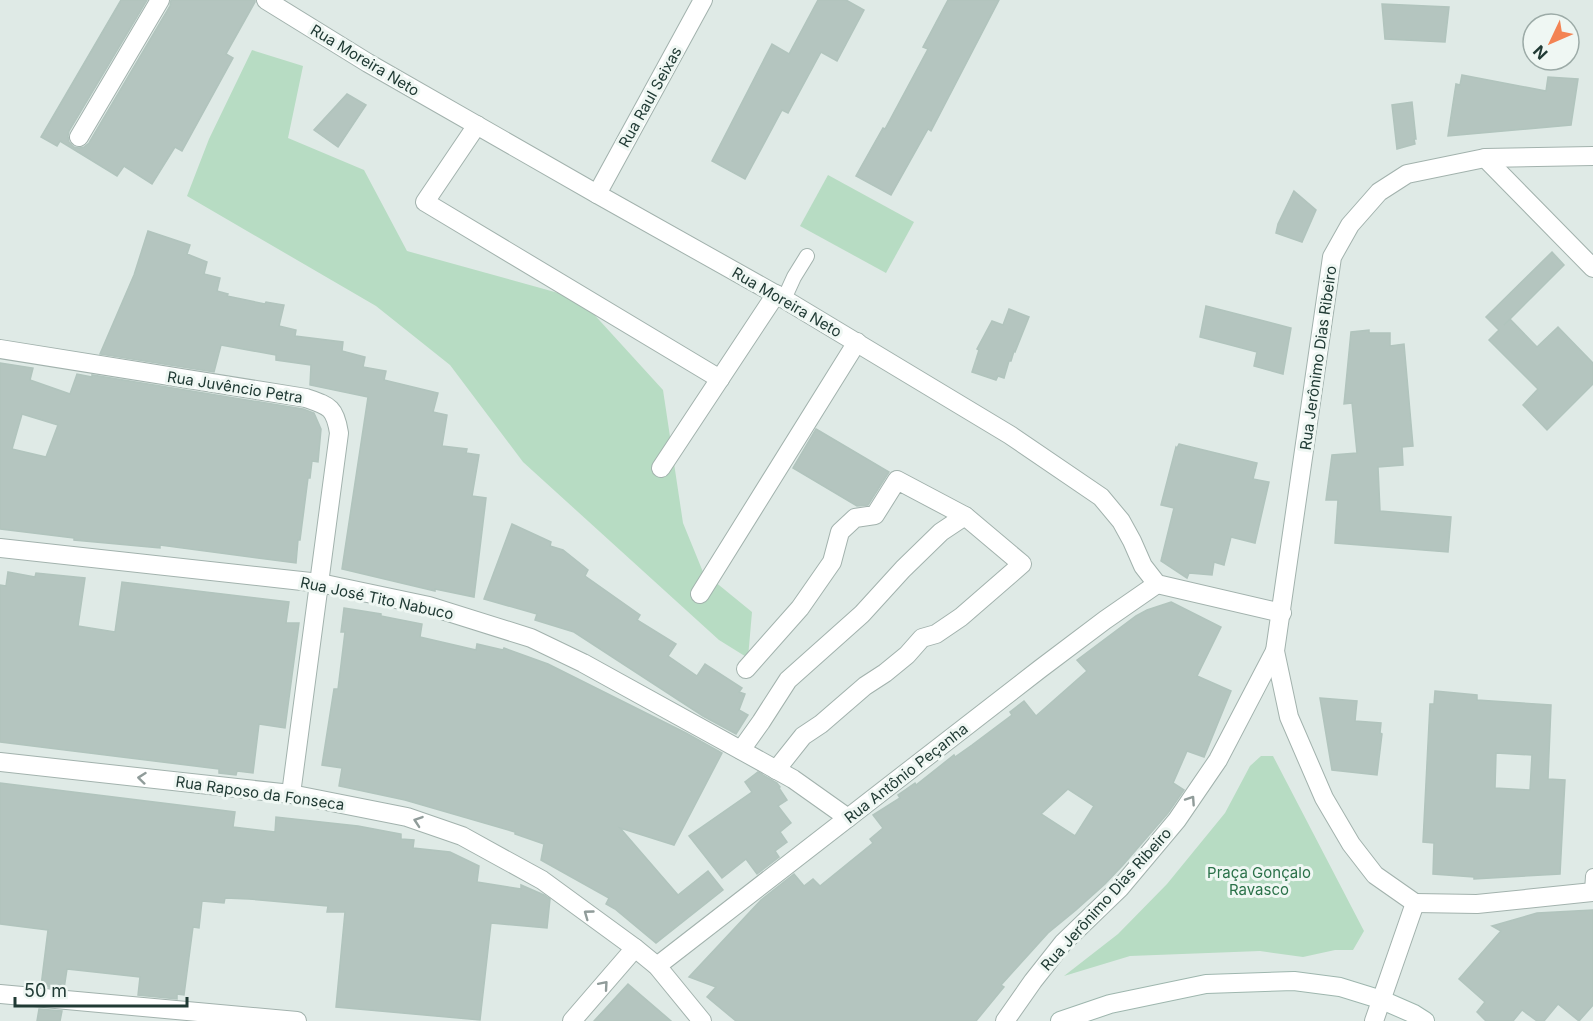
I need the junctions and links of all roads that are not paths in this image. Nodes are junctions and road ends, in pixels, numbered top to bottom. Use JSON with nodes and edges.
{"nodes":[{"id":1,"x":160,"y":0,"type":"edge"},
{"id":2,"x":266,"y":0,"type":"edge"},
{"id":3,"x":695,"y":3,"type":"edge"},
{"id":4,"x":477,"y":125,"type":"junction"},
{"id":5,"x":79,"y":137,"type":"dead end"},
{"id":6,"x":1593,"y":156,"type":"edge"},
{"id":7,"x":1485,"y":158,"type":"junction"},
{"id":8,"x":597,"y":194,"type":"junction"},
{"id":9,"x":807,"y":256,"type":"dead end"},
{"id":10,"x":1593,"y":268,"type":"edge"},
{"id":11,"x":780,"y":296,"type":"junction"},
{"id":12,"x":857,"y":342,"type":"junction"},
{"id":13,"x":0,"y":349,"type":"edge"},
{"id":14,"x":720,"y":379,"type":"junction"},
{"id":15,"x":661,"y":468,"type":"dead end"},
{"id":16,"x":965,"y":516,"type":"junction"},
{"id":17,"x":0,"y":548,"type":"edge"},
{"id":18,"x":320,"y":583,"type":"junction"},
{"id":19,"x":1157,"y":584,"type":"junction"},
{"id":20,"x":700,"y":594,"type":"dead end"},
{"id":21,"x":1282,"y":613,"type":"junction"},
{"id":22,"x":1275,"y":651,"type":"junction"},
{"id":23,"x":747,"y":669,"type":"dead end"},
{"id":24,"x":741,"y":750,"type":"junction"},
{"id":25,"x":0,"y":762,"type":"edge"},
{"id":26,"x":776,"y":770,"type":"junction"},
{"id":27,"x":291,"y":795,"type":"junction"},
{"id":28,"x":848,"y":818,"type":"junction"},
{"id":29,"x":1593,"y":887,"type":"edge"},
{"id":30,"x":1415,"y":903,"type":"junction"},
{"id":31,"x":635,"y":948,"type":"junction"},
{"id":32,"x":657,"y":966,"type":"junction"},
{"id":33,"x":0,"y":994,"type":"edge"},
{"id":34,"x":1382,"y":1000,"type":"junction"},
{"id":35,"x":297,"y":1021,"type":"edge"},
{"id":36,"x":572,"y":1021,"type":"edge"},
{"id":37,"x":702,"y":1021,"type":"edge"},
{"id":38,"x":1005,"y":1021,"type":"edge"},
{"id":39,"x":1060,"y":1021,"type":"edge"},
{"id":40,"x":1374,"y":1021,"type":"edge"},
{"id":41,"x":1425,"y":1021,"type":"edge"}],
"edges":[{"from":1,"to":5,"type":"street"},
{"from":2,"to":4,"type":"street","name":"Rua Moreira Neto"},
{"from":3,"to":8,"type":"street","name":"Rua Raul Seixas"},
{"from":4,"to":8,"type":"street","name":"Rua Moreira Neto"},
{"from":4,"to":14,"type":"street"},
{"from":6,"to":7,"type":"street","name":"Rua Jerônimo Dias Ribeiro"},
{"from":7,"to":10,"type":"street"},
{"from":7,"to":21,"type":"street","name":"Rua Jerônimo Dias Ribeiro"},
{"from":8,"to":11,"type":"street","name":"Rua Moreira Neto"},
{"from":9,"to":11,"type":"lane"},
{"from":11,"to":12,"type":"street","name":"Rua Moreira Neto"},
{"from":11,"to":14,"type":"street"},
{"from":12,"to":19,"type":"street","name":"Rua Moreira Neto"},
{"from":12,"to":20,"type":"street"},
{"from":13,"to":18,"type":"street","name":"Rua Juvêncio Petra"},
{"from":14,"to":15,"type":"street"},
{"from":16,"to":23,"type":"street"},
{"from":16,"to":24,"type":"street"},
{"from":16,"to":26,"type":"street"},
{"from":17,"to":18,"type":"street","name":"Rua José Tito Nabuco"},
{"from":18,"to":24,"type":"street","name":"Rua José Tito Nabuco"},
{"from":18,"to":27,"type":"street","name":"Rua Juvêncio Petra"},
{"from":19,"to":21,"type":"street"},
{"from":19,"to":28,"type":"street","name":"Rua Antônio Peçanha"},
{"from":21,"to":22,"type":"street","name":"Rua Jerônimo Dias Ribeiro"},
{"from":22,"to":30,"type":"street","name":"Rua Jerônimo Dias Ribeiro"},
{"from":38,"to":22,"type":"street","name":"Rua Jerônimo Dias Ribeiro","one_way":true},
{"from":24,"to":26,"type":"street","name":"Rua José Tito Nabuco"},
{"from":27,"to":25,"type":"street","name":"Rua Raposo da Fonseca","one_way":true},
{"from":26,"to":28,"type":"street","name":"Rua José Tito Nabuco"},
{"from":31,"to":27,"type":"street","name":"Rua Raposo da Fonseca","one_way":true},
{"from":28,"to":32,"type":"street","name":"Rua Antônio Peçanha"},
{"from":29,"to":30,"type":"street"},
{"from":30,"to":34,"type":"street"},
{"from":31,"to":32,"type":"street","name":"Rua Raposo da Fonseca"},
{"from":36,"to":31,"type":"street","one_way":true},
{"from":32,"to":37,"type":"street","name":"Rua Raposo da Fonseca"},
{"from":33,"to":35,"type":"street"},
{"from":34,"to":39,"type":"street"},
{"from":34,"to":40,"type":"street"},
{"from":34,"to":41,"type":"street"}]}
